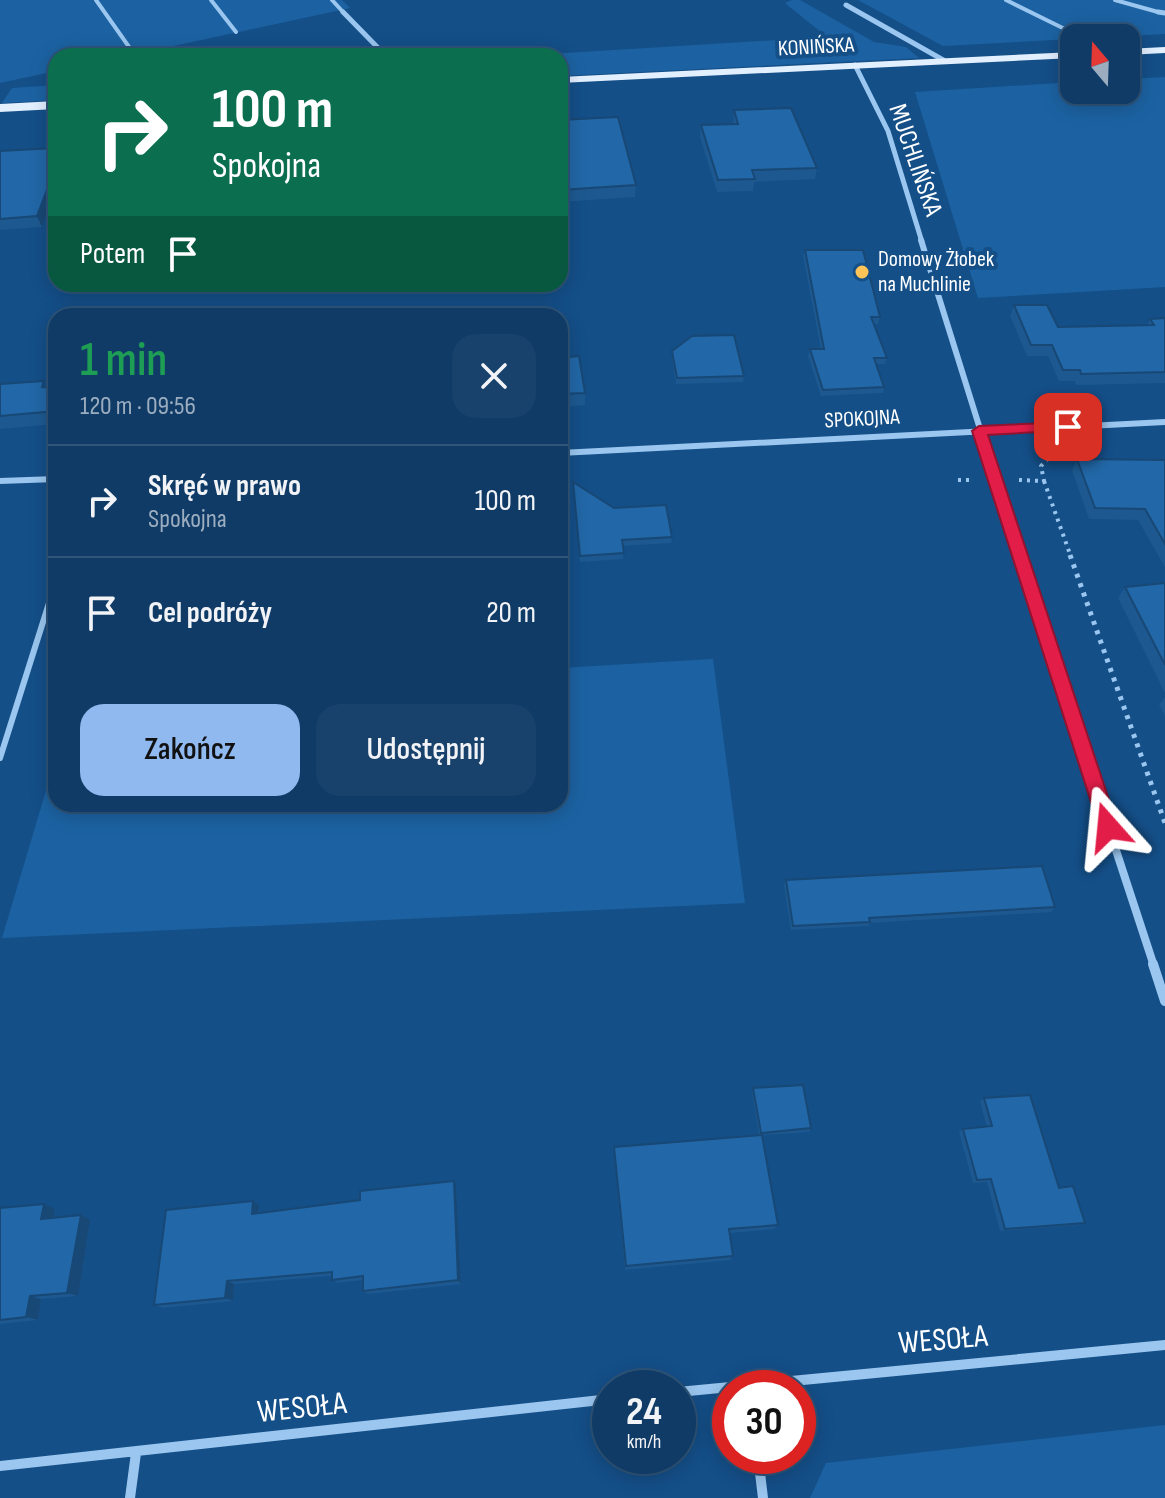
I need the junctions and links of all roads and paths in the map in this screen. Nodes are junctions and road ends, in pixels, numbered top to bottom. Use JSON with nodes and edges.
{"nodes":[{"id":1,"x":96,"y":0,"type":"edge"},
{"id":2,"x":211,"y":0,"type":"edge"},
{"id":3,"x":332,"y":0,"type":"edge"},
{"id":4,"x":1006,"y":0,"type":"edge"},
{"id":5,"x":1115,"y":0,"type":"edge"},
{"id":6,"x":846,"y":5,"type":"dead end"},
{"id":7,"x":343,"y":12,"type":"joint"},
{"id":8,"x":1158,"y":12,"type":"joint"},
{"id":9,"x":1165,"y":13,"type":"edge"},
{"id":10,"x":1060,"y":27,"type":"edge"},
{"id":11,"x":236,"y":32,"type":"dead end"},
{"id":12,"x":130,"y":48,"type":"edge"},
{"id":13,"x":378,"y":48,"type":"edge"},
{"id":14,"x":1165,"y":50,"type":"edge"},
{"id":15,"x":1140,"y":51,"type":"edge"},
{"id":16,"x":1060,"y":56,"type":"edge"},
{"id":17,"x":945,"y":61,"type":"junction"},
{"id":18,"x":855,"y":65,"type":"junction"},
{"id":19,"x":568,"y":80,"type":"edge"},
{"id":20,"x":48,"y":105,"type":"edge"},
{"id":21,"x":0,"y":108,"type":"edge"},
{"id":22,"x":1165,"y":422,"type":"edge"},
{"id":23,"x":979,"y":431,"type":"junction"},
{"id":24,"x":1057,"y":448,"type":"dead end"},
{"id":25,"x":568,"y":453,"type":"edge"},
{"id":26,"x":48,"y":479,"type":"edge"},
{"id":27,"x":958,"y":480,"type":"dead end"},
{"id":28,"x":995,"y":480,"type":"junction"},
{"id":29,"x":0,"y":481,"type":"edge"},
{"id":30,"x":1044,"y":481,"type":"junction"},
{"id":31,"x":48,"y":606,"type":"edge"},
{"id":32,"x":0,"y":758,"type":"edge"},
{"id":33,"x":1165,"y":823,"type":"edge"},
{"id":34,"x":1165,"y":1001,"type":"edge"},
{"id":35,"x":1165,"y":1345,"type":"edge"},
{"id":36,"x":816,"y":1379,"type":"edge"},
{"id":37,"x":592,"y":1401,"type":"edge"},
{"id":38,"x":136,"y":1453,"type":"junction"},
{"id":39,"x":0,"y":1466,"type":"edge"},
{"id":40,"x":760,"y":1474,"type":"edge"},
{"id":41,"x":130,"y":1498,"type":"edge"},
{"id":42,"x":763,"y":1498,"type":"edge"}],
"edges":[{"from":1,"to":12,"type":"lane"},
{"from":2,"to":11,"type":"lane"},
{"from":3,"to":7,"type":"lane"},
{"from":4,"to":10,"type":"lane"},
{"from":5,"to":8,"type":"lane"},
{"from":6,"to":17,"type":"street"},
{"from":7,"to":13,"type":"street"},
{"from":8,"to":9,"type":"street"},
{"from":14,"to":15,"type":"main road"},
{"from":16,"to":17,"type":"main road","name":"KONIŃSKA"},
{"from":17,"to":18,"type":"main road","name":"KONIŃSKA"},
{"from":18,"to":19,"type":"main road","name":"KONIŃSKA"},
{"from":18,"to":23,"type":"street","name":"MUCHLIŃSKA"},
{"from":20,"to":21,"type":"main road"},
{"from":22,"to":23,"type":"street","name":"SPOKOJNA"},
{"from":23,"to":25,"type":"street","name":"SPOKOJNA"},
{"from":23,"to":28,"type":"street","name":"MUCHLIŃSKA"},
{"from":24,"to":30,"type":"path"},
{"from":26,"to":29,"type":"street"},
{"from":27,"to":28,"type":"path"},
{"from":28,"to":30,"type":"path"},
{"from":28,"to":34,"type":"street","name":"MUCHLIŃSKA"},
{"from":30,"to":33,"type":"path"},
{"from":31,"to":32,"type":"lane"},
{"from":35,"to":36,"type":"street","name":"WESOŁA"},
{"from":37,"to":38,"type":"street","name":"WESOŁA"},
{"from":38,"to":39,"type":"street","name":"WESOŁA"},
{"from":38,"to":41,"type":"street"},
{"from":40,"to":42,"type":"street"}]}
